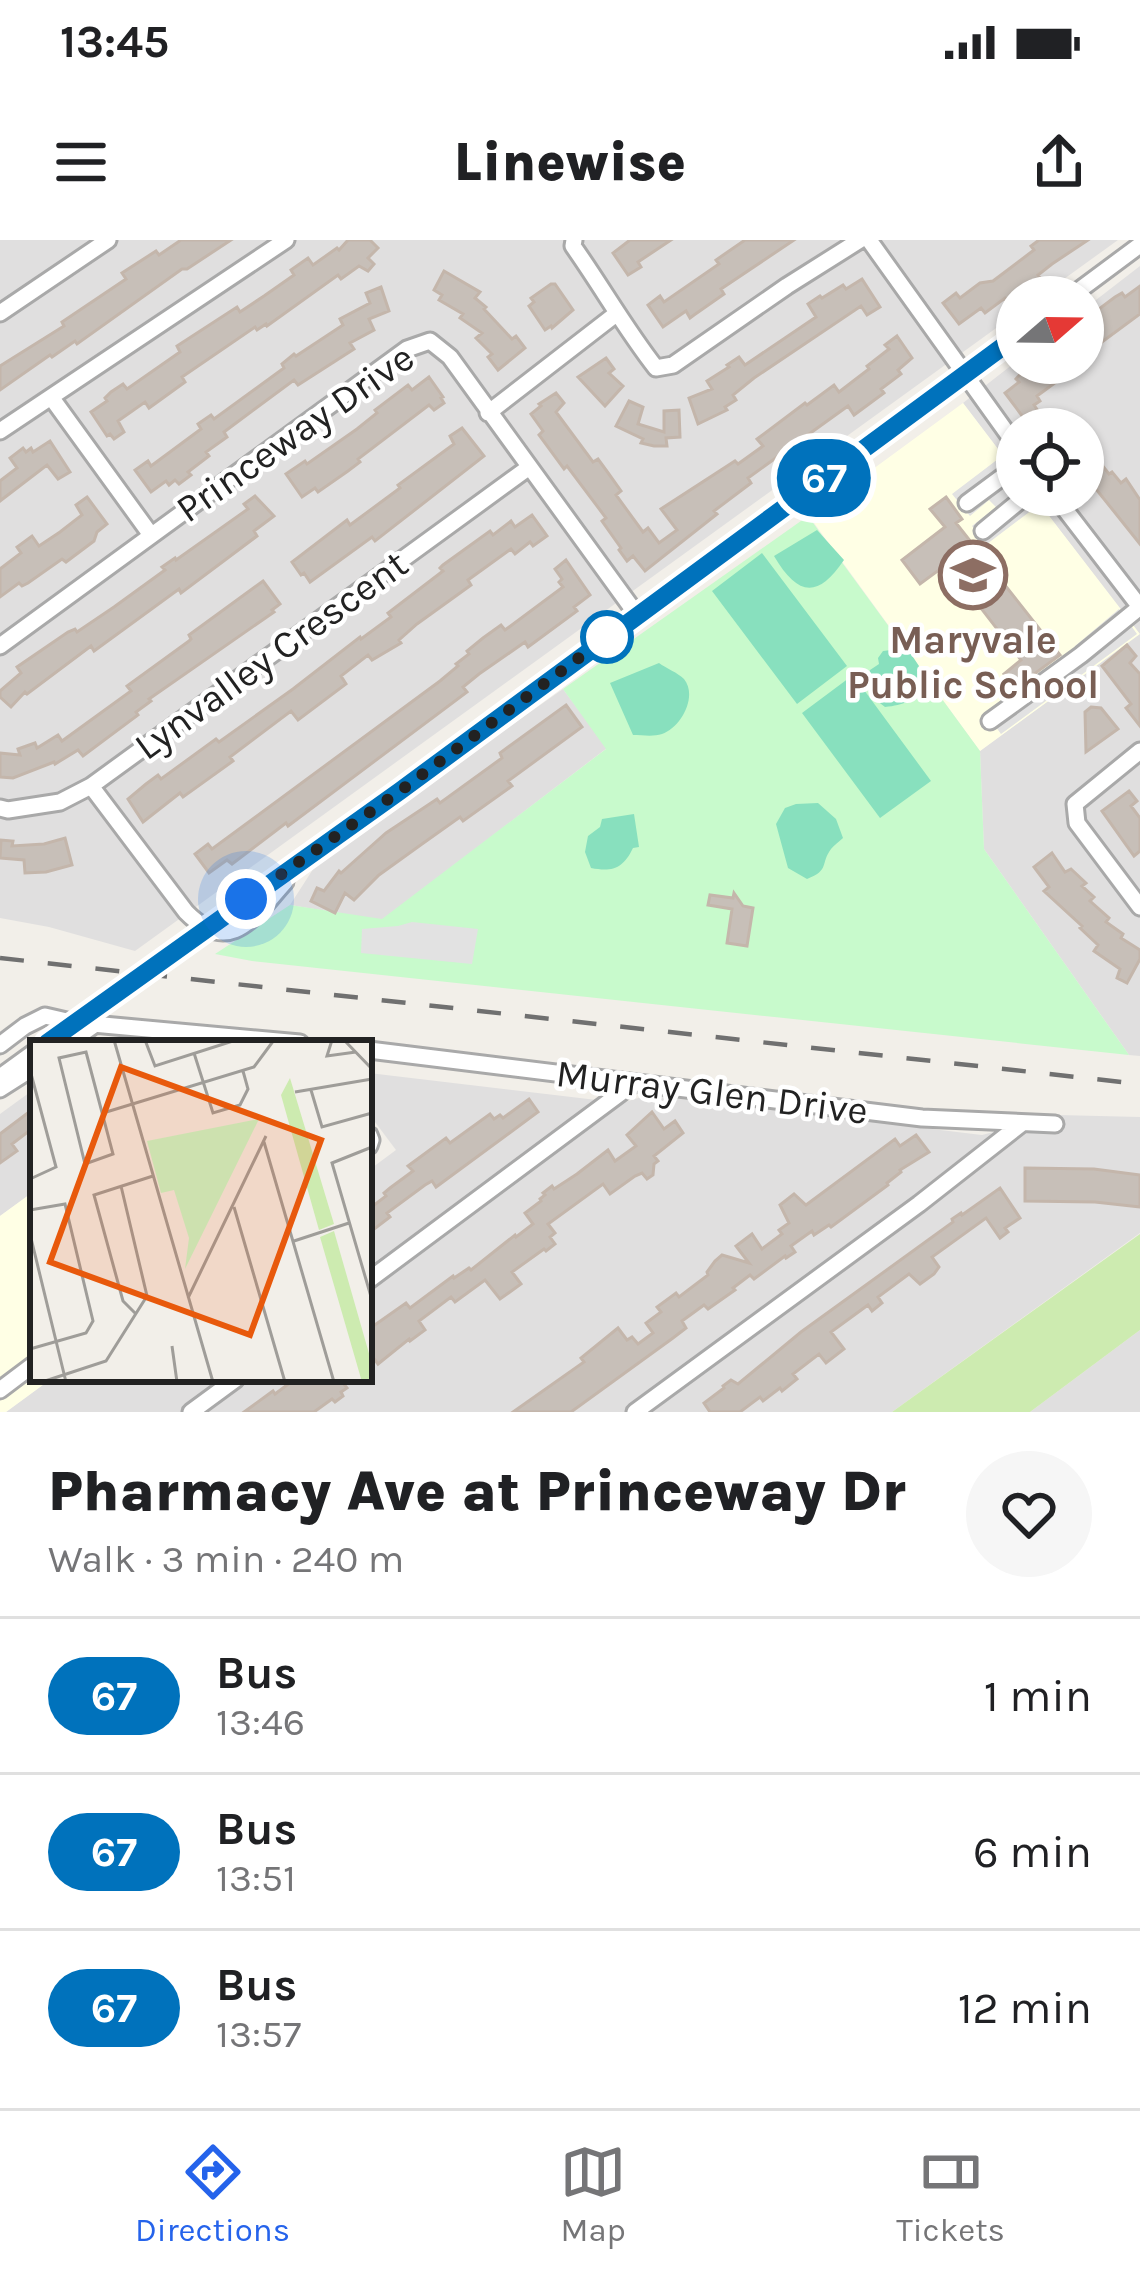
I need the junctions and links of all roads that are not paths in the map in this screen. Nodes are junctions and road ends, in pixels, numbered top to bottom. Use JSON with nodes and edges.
{"nodes":[{"id":1,"x":108,"y":240,"type":"edge"},
{"id":2,"x":286,"y":240,"type":"edge"},
{"id":3,"x":574,"y":240,"type":"edge"},
{"id":4,"x":865,"y":240,"type":"edge"},
{"id":5,"x":1140,"y":245,"type":"edge"},
{"id":6,"x":1098,"y":276,"type":"edge"},
{"id":7,"x":0,"y":314,"type":"edge"},
{"id":8,"x":616,"y":314,"type":"junction"},
{"id":9,"x":996,"y":352,"type":"edge"},
{"id":10,"x":963,"y":376,"type":"junction"},
{"id":11,"x":51,"y":398,"type":"junction"},
{"id":12,"x":488,"y":412,"type":"junction"},
{"id":13,"x":996,"y":419,"type":"edge"},
{"id":14,"x":0,"y":431,"type":"edge"},
{"id":15,"x":528,"y":468,"type":"junction"},
{"id":16,"x":996,"y":481,"type":"edge"},
{"id":17,"x":967,"y":503,"type":"dead end"},
{"id":18,"x":1001,"y":516,"type":"edge"},
{"id":19,"x":1070,"y":516,"type":"edge"},
{"id":20,"x":983,"y":531,"type":"dead end"},
{"id":21,"x":151,"y":535,"type":"junction"},
{"id":22,"x":1140,"y":607,"type":"edge"},
{"id":23,"x":638,"y":615,"type":"junction"},
{"id":24,"x":0,"y":646,"type":"edge"},
{"id":25,"x":991,"y":721,"type":"dead end"},
{"id":26,"x":1140,"y":752,"type":"edge"},
{"id":27,"x":91,"y":786,"type":"junction"},
{"id":28,"x":0,"y":808,"type":"edge"},
{"id":29,"x":285,"y":882,"type":"dead end"},
{"id":30,"x":1140,"y":908,"type":"edge"},
{"id":31,"x":94,"y":1024,"type":"junction"},
{"id":32,"x":202,"y":1039,"type":"edge"},
{"id":33,"x":51,"y":1040,"type":"edge"},
{"id":34,"x":72,"y":1040,"type":"edge"},
{"id":35,"x":0,"y":1045,"type":"edge"},
{"id":36,"x":372,"y":1050,"type":"edge"},
{"id":37,"x":30,"y":1055,"type":"edge"},
{"id":38,"x":30,"y":1070,"type":"edge"},
{"id":39,"x":0,"y":1077,"type":"edge"},
{"id":40,"x":634,"y":1083,"type":"junction"},
{"id":41,"x":0,"y":1089,"type":"edge"},
{"id":42,"x":1022,"y":1124,"type":"junction"},
{"id":43,"x":1055,"y":1124,"type":"dead end"},
{"id":44,"x":372,"y":1278,"type":"edge"},
{"id":45,"x":0,"y":1364,"type":"edge"},
{"id":46,"x":232,"y":1382,"type":"edge"},
{"id":47,"x":6,"y":1385,"type":"edge"},
{"id":48,"x":191,"y":1412,"type":"edge"},
{"id":49,"x":635,"y":1412,"type":"edge"}],
"edges":[{"from":1,"to":7,"type":"street"},
{"from":2,"to":11,"type":"street"},
{"from":3,"to":8,"type":"street"},
{"from":4,"to":8,"type":"street"},
{"from":4,"to":10,"type":"street"},
{"from":5,"to":6,"type":"street"},
{"from":8,"to":12,"type":"street"},
{"from":9,"to":10,"type":"street"},
{"from":10,"to":13,"type":"street"},
{"from":10,"to":23,"type":"street"},
{"from":11,"to":14,"type":"street"},
{"from":11,"to":21,"type":"street"},
{"from":12,"to":15,"type":"street","name":"Princeway Drive"},
{"from":12,"to":21,"type":"street","name":"Princeway Drive"},
{"from":15,"to":23,"type":"street","name":"Princeway Drive"},
{"from":15,"to":27,"type":"street","name":"Lynvalley Crescent"},
{"from":16,"to":17,"type":"street"},
{"from":18,"to":20,"type":"street"},
{"from":19,"to":22,"type":"street"},
{"from":21,"to":24,"type":"street","name":"Princeway Drive"},
{"from":22,"to":25,"type":"street"},
{"from":23,"to":33,"type":"street","bridge":true},
{"from":26,"to":30,"type":"street"},
{"from":27,"to":28,"type":"street","name":"Lynvalley Crescent"},
{"from":27,"to":29,"type":"street"},
{"from":31,"to":32,"type":"street"},
{"from":31,"to":34,"type":"street"},
{"from":31,"to":35,"type":"street"},
{"from":36,"to":40,"type":"street","name":"Murray Glen Drive"},
{"from":37,"to":39,"type":"street"},
{"from":38,"to":41,"type":"street"},
{"from":40,"to":42,"type":"street","name":"Murray Glen Drive"},
{"from":40,"to":44,"type":"street"},
{"from":42,"to":43,"type":"street","name":"Murray Glen Drive"},
{"from":42,"to":49,"type":"street"},
{"from":45,"to":47,"type":"street"},
{"from":46,"to":48,"type":"street"}]}
